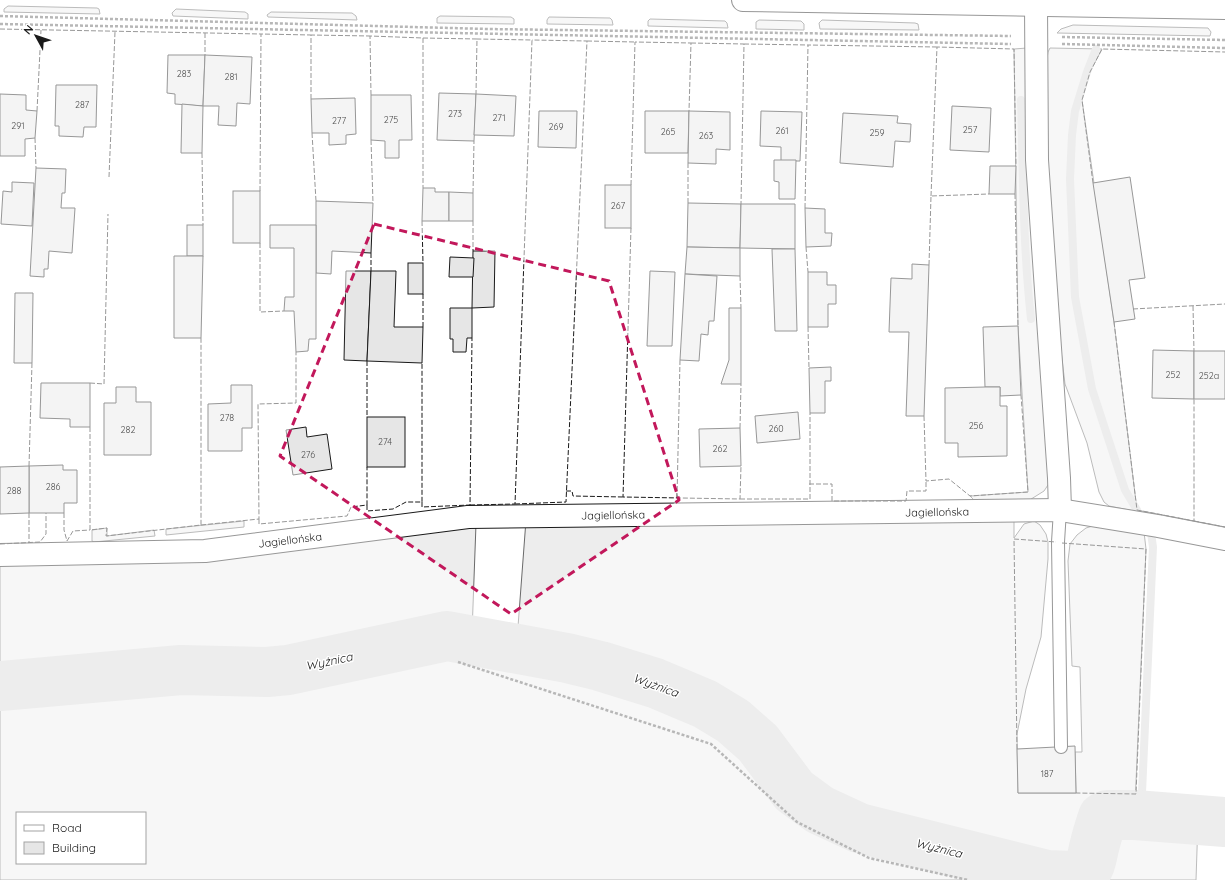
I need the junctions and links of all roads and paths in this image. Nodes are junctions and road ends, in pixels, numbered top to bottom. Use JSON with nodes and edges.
{"nodes":[{"id":1,"x":743,"y":0,"type":"edge"},
{"id":2,"x":950,"y":2,"type":"edge"},
{"id":3,"x":1036,"y":5,"type":"junction"},
{"id":4,"x":1225,"y":8,"type":"edge"},
{"id":5,"x":0,"y":16,"type":"edge"},
{"id":6,"x":0,"y":24,"type":"edge"},
{"id":7,"x":1036,"y":40,"type":"junction"},
{"id":8,"x":1225,"y":40,"type":"edge"},
{"id":9,"x":1225,"y":48,"type":"edge"},
{"id":10,"x":1060,"y":510,"type":"junction"},
{"id":11,"x":1225,"y":539,"type":"edge"},
{"id":12,"x":0,"y":555,"type":"edge"},
{"id":13,"x":458,"y":662,"type":"dead end"},
{"id":14,"x":1061,"y":747,"type":"dead end"},
{"id":15,"x":968,"y":880,"type":"edge"}],
"edges":[{"from":1,"to":2,"type":"street"},
{"from":2,"to":3,"type":"street"},
{"from":3,"to":4,"type":"street"},
{"from":3,"to":7,"type":"street"},
{"from":5,"to":7,"type":"path"},
{"from":6,"to":7,"type":"path"},
{"from":7,"to":8,"type":"path"},
{"from":7,"to":9,"type":"path"},
{"from":7,"to":10,"type":"street"},
{"from":10,"to":11,"type":"street","name":"Jagiellońska"},
{"from":10,"to":12,"type":"street","name":"Jagiellońska"},
{"from":10,"to":14,"type":"lane"},
{"from":13,"to":15,"type":"path"}]}
